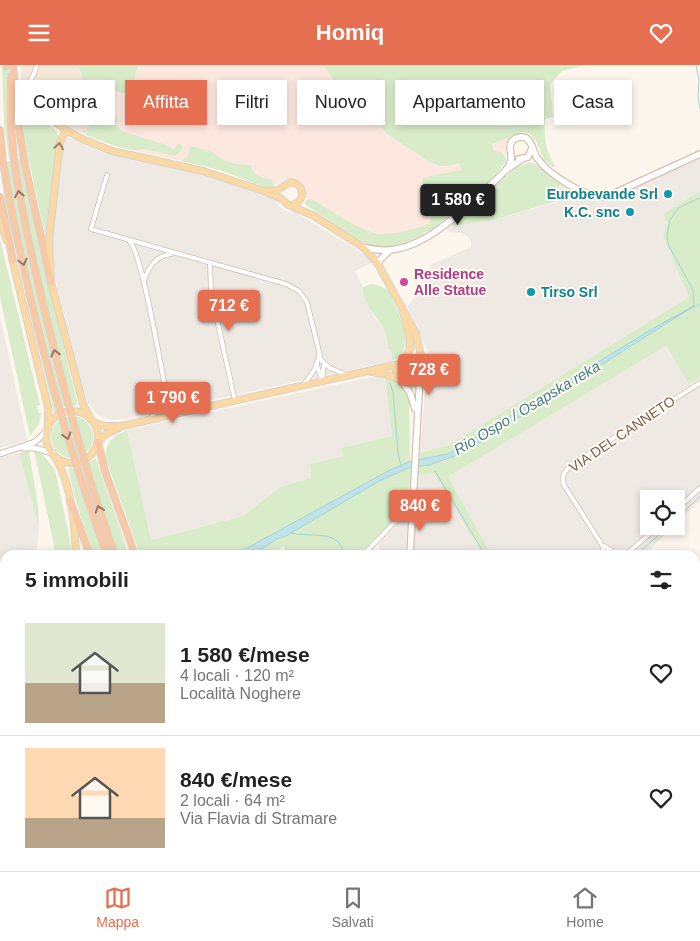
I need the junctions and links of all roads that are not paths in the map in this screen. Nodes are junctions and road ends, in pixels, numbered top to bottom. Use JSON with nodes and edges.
{"nodes":[{"id":1,"x":13,"y":65,"type":"edge"},
{"id":2,"x":37,"y":65,"type":"edge"},
{"id":3,"x":30,"y":80,"type":"edge"},
{"id":4,"x":59,"y":125,"type":"edge"},
{"id":5,"x":0,"y":131,"type":"edge"},
{"id":6,"x":68,"y":131,"type":"junction"},
{"id":7,"x":532,"y":148,"type":"junction"},
{"id":8,"x":512,"y":154,"type":"junction"},
{"id":9,"x":700,"y":154,"type":"edge"},
{"id":10,"x":524,"y":159,"type":"junction"},
{"id":11,"x":541,"y":163,"type":"junction"},
{"id":12,"x":506,"y":170,"type":"junction"},
{"id":13,"x":107,"y":175,"type":"dead end"},
{"id":14,"x":281,"y":189,"type":"junction"},
{"id":15,"x":264,"y":191,"type":"junction"},
{"id":16,"x":0,"y":197,"type":"edge"},
{"id":17,"x":282,"y":199,"type":"junction"},
{"id":18,"x":300,"y":200,"type":"junction"},
{"id":19,"x":291,"y":205,"type":"junction"},
{"id":20,"x":310,"y":214,"type":"junction"},
{"id":21,"x":0,"y":221,"type":"edge"},
{"id":22,"x":128,"y":240,"type":"junction"},
{"id":23,"x":363,"y":247,"type":"junction"},
{"id":24,"x":390,"y":250,"type":"junction"},
{"id":25,"x":175,"y":254,"type":"junction"},
{"id":26,"x":13,"y":261,"type":"junction"},
{"id":27,"x":210,"y":264,"type":"junction"},
{"id":28,"x":378,"y":264,"type":"junction"},
{"id":29,"x":51,"y":282,"type":"junction"},
{"id":30,"x":144,"y":283,"type":"junction"},
{"id":31,"x":402,"y":308,"type":"junction"},
{"id":32,"x":319,"y":356,"type":"junction"},
{"id":33,"x":402,"y":362,"type":"junction"},
{"id":34,"x":324,"y":363,"type":"junction"},
{"id":35,"x":317,"y":365,"type":"junction"},
{"id":36,"x":420,"y":368,"type":"junction"},
{"id":37,"x":366,"y":372,"type":"junction"},
{"id":38,"x":350,"y":375,"type":"junction"},
{"id":39,"x":420,"y":375,"type":"junction"},
{"id":40,"x":322,"y":381,"type":"junction"},
{"id":41,"x":401,"y":381,"type":"junction"},
{"id":42,"x":700,"y":383,"type":"edge"},
{"id":43,"x":303,"y":386,"type":"junction"},
{"id":44,"x":166,"y":387,"type":"junction"},
{"id":45,"x":170,"y":394,"type":"junction"},
{"id":46,"x":162,"y":397,"type":"junction"},
{"id":47,"x":235,"y":401,"type":"junction"},
{"id":48,"x":193,"y":410,"type":"junction"},
{"id":49,"x":170,"y":415,"type":"junction"},
{"id":50,"x":417,"y":416,"type":"junction"},
{"id":51,"x":150,"y":420,"type":"junction"},
{"id":52,"x":92,"y":421,"type":"junction"},
{"id":53,"x":122,"y":426,"type":"junction"},
{"id":54,"x":48,"y":429,"type":"junction"},
{"id":55,"x":98,"y":443,"type":"junction"},
{"id":56,"x":18,"y":449,"type":"junction"},
{"id":57,"x":0,"y":454,"type":"edge"},
{"id":58,"x":54,"y":455,"type":"junction"},
{"id":59,"x":700,"y":488,"type":"edge"},
{"id":60,"x":70,"y":501,"type":"junction"},
{"id":61,"x":685,"y":502,"type":"edge"},
{"id":62,"x":412,"y":507,"type":"junction"},
{"id":63,"x":648,"y":535,"type":"edge"},
{"id":64,"x":602,"y":545,"type":"junction"},
{"id":65,"x":75,"y":550,"type":"edge"},
{"id":66,"x":88,"y":550,"type":"edge"},
{"id":67,"x":105,"y":550,"type":"edge"},
{"id":68,"x":113,"y":550,"type":"edge"},
{"id":69,"x":133,"y":550,"type":"edge"},
{"id":70,"x":368,"y":550,"type":"edge"},
{"id":71,"x":410,"y":550,"type":"edge"},
{"id":72,"x":604,"y":550,"type":"edge"},
{"id":73,"x":610,"y":550,"type":"edge"},
{"id":74,"x":631,"y":550,"type":"edge"}],
"edges":[{"from":1,"to":29,"type":"highway"},
{"from":68,"to":1,"type":"highway","one_way":true,"bridge":true},
{"from":2,"to":3,"type":"street"},
{"from":4,"to":6,"type":"main road"},
{"from":5,"to":67,"type":"highway","one_way":true,"bridge":true},
{"from":6,"to":15,"type":"main road"},
{"from":29,"to":6,"type":"main road","one_way":true},
{"from":7,"to":8,"type":"main road"},
{"from":7,"to":10,"type":"main road"},
{"from":7,"to":11,"type":"main road"},
{"from":8,"to":10,"type":"main road"},
{"from":8,"to":12,"type":"main road"},
{"from":9,"to":11,"type":"main road"},
{"from":10,"to":11,"type":"main road"},
{"from":10,"to":12,"type":"main road"},
{"from":12,"to":24,"type":"main road"},
{"from":13,"to":22,"type":"street"},
{"from":14,"to":15,"type":"main road"},
{"from":14,"to":17,"type":"main road"},
{"from":14,"to":18,"type":"main road"},
{"from":15,"to":17,"type":"main road"},
{"from":16,"to":26,"type":"highway"},
{"from":17,"to":19,"type":"main road"},
{"from":18,"to":19,"type":"main road"},
{"from":18,"to":20,"type":"main road"},
{"from":19,"to":20,"type":"main road"},
{"from":20,"to":23,"type":"main road"},
{"from":21,"to":26,"type":"main road"},
{"from":22,"to":25,"type":"street"},
{"from":22,"to":30,"type":"street"},
{"from":23,"to":24,"type":"main road"},
{"from":23,"to":28,"type":"main road"},
{"from":24,"to":28,"type":"main road"},
{"from":25,"to":27,"type":"street"},
{"from":25,"to":30,"type":"street"},
{"from":26,"to":54,"type":"main road"},
{"from":27,"to":32,"type":"street"},
{"from":27,"to":47,"type":"street"},
{"from":28,"to":31,"type":"main road"},
{"from":29,"to":52,"type":"main road"},
{"from":30,"to":44,"type":"street"},
{"from":31,"to":33,"type":"main road"},
{"from":31,"to":36,"type":"main road"},
{"from":32,"to":34,"type":"street"},
{"from":32,"to":35,"type":"street"},
{"from":33,"to":36,"type":"main road"},
{"from":33,"to":37,"type":"main road"},
{"from":33,"to":41,"type":"main road"},
{"from":34,"to":38,"type":"street"},
{"from":34,"to":40,"type":"street"},
{"from":35,"to":40,"type":"street"},
{"from":35,"to":43,"type":"street"},
{"from":36,"to":39,"type":"main road"},
{"from":37,"to":38,"type":"main road"},
{"from":37,"to":41,"type":"main road"},
{"from":38,"to":40,"type":"main road"},
{"from":39,"to":41,"type":"main road"},
{"from":39,"to":50,"type":"main road"},
{"from":40,"to":43,"type":"main road"},
{"from":41,"to":50,"type":"main road"},
{"from":42,"to":64,"type":"street","name":"VIA DEL CANNETO"},
{"from":43,"to":47,"type":"main road"},
{"from":44,"to":45,"type":"street"},
{"from":44,"to":46,"type":"street"},
{"from":45,"to":48,"type":"street"},
{"from":45,"to":49,"type":"street"},
{"from":46,"to":49,"type":"street"},
{"from":46,"to":51,"type":"street"},
{"from":47,"to":48,"type":"main road"},
{"from":48,"to":49,"type":"main road"},
{"from":49,"to":51,"type":"main road"},
{"from":50,"to":62,"type":"main road"},
{"from":51,"to":53,"type":"main road"},
{"from":52,"to":53,"type":"main road"},
{"from":52,"to":54,"type":"main road"},
{"from":52,"to":55,"type":"main road"},
{"from":53,"to":55,"type":"main road"},
{"from":54,"to":56,"type":"street"},
{"from":54,"to":58,"type":"main road"},
{"from":55,"to":58,"type":"main road"},
{"from":55,"to":69,"type":"highway"},
{"from":56,"to":57,"type":"street"},
{"from":56,"to":58,"type":"street"},
{"from":58,"to":60,"type":"main road"},
{"from":59,"to":61,"type":"street"},
{"from":60,"to":65,"type":"main road"},
{"from":60,"to":66,"type":"highway"},
{"from":62,"to":70,"type":"street"},
{"from":62,"to":71,"type":"main road"},
{"from":63,"to":74,"type":"street"},
{"from":64,"to":72,"type":"street","name":"VIA DEL CANNETO"},
{"from":64,"to":73,"type":"street","name":"VIA DEL CANNETO"}]}
